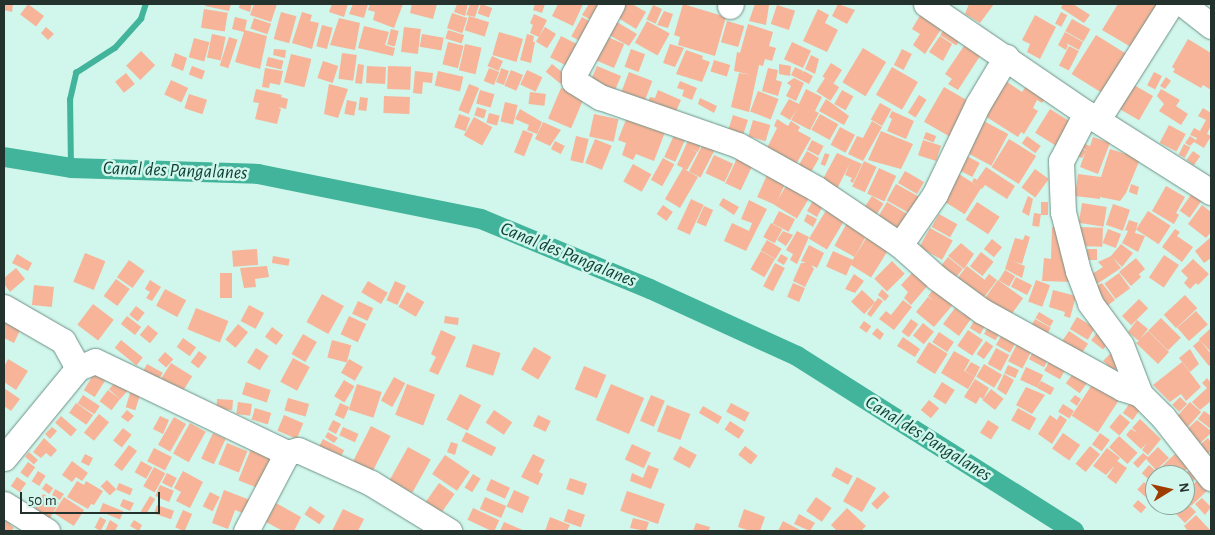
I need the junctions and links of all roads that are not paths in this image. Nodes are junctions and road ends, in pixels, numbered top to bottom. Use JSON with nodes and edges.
{"nodes":[{"id":1,"x":612,"y":4,"type":"edge"},
{"id":2,"x":926,"y":4,"type":"edge"},
{"id":3,"x":1171,"y":4,"type":"edge"},
{"id":4,"x":1183,"y":4,"type":"edge"},
{"id":5,"x":1211,"y":26,"type":"edge"},
{"id":6,"x":1006,"y":57,"type":"junction"},
{"id":7,"x":1092,"y":116,"type":"junction"},
{"id":8,"x":1211,"y":192,"type":"edge"},
{"id":9,"x":900,"y":245,"type":"junction"},
{"id":10,"x":4,"y":308,"type":"edge"},
{"id":11,"x":78,"y":368,"type":"junction"},
{"id":12,"x":1140,"y":394,"type":"junction"},
{"id":13,"x":287,"y":452,"type":"junction"},
{"id":14,"x":4,"y":458,"type":"edge"},
{"id":15,"x":1211,"y":478,"type":"edge"},
{"id":16,"x":4,"y":504,"type":"edge"},
{"id":17,"x":47,"y":531,"type":"edge"},
{"id":18,"x":246,"y":531,"type":"edge"},
{"id":19,"x":449,"y":531,"type":"edge"}],
"edges":[{"from":1,"to":9,"type":"street"},
{"from":2,"to":6,"type":"street"},
{"from":3,"to":7,"type":"street"},
{"from":4,"to":5,"type":"street"},
{"from":6,"to":7,"type":"street"},
{"from":6,"to":9,"type":"street"},
{"from":7,"to":8,"type":"street"},
{"from":7,"to":12,"type":"street"},
{"from":9,"to":12,"type":"street"},
{"from":10,"to":11,"type":"street"},
{"from":11,"to":13,"type":"street"},
{"from":11,"to":14,"type":"street"},
{"from":12,"to":15,"type":"street"},
{"from":13,"to":18,"type":"street"},
{"from":13,"to":19,"type":"street"},
{"from":16,"to":17,"type":"street"}]}
